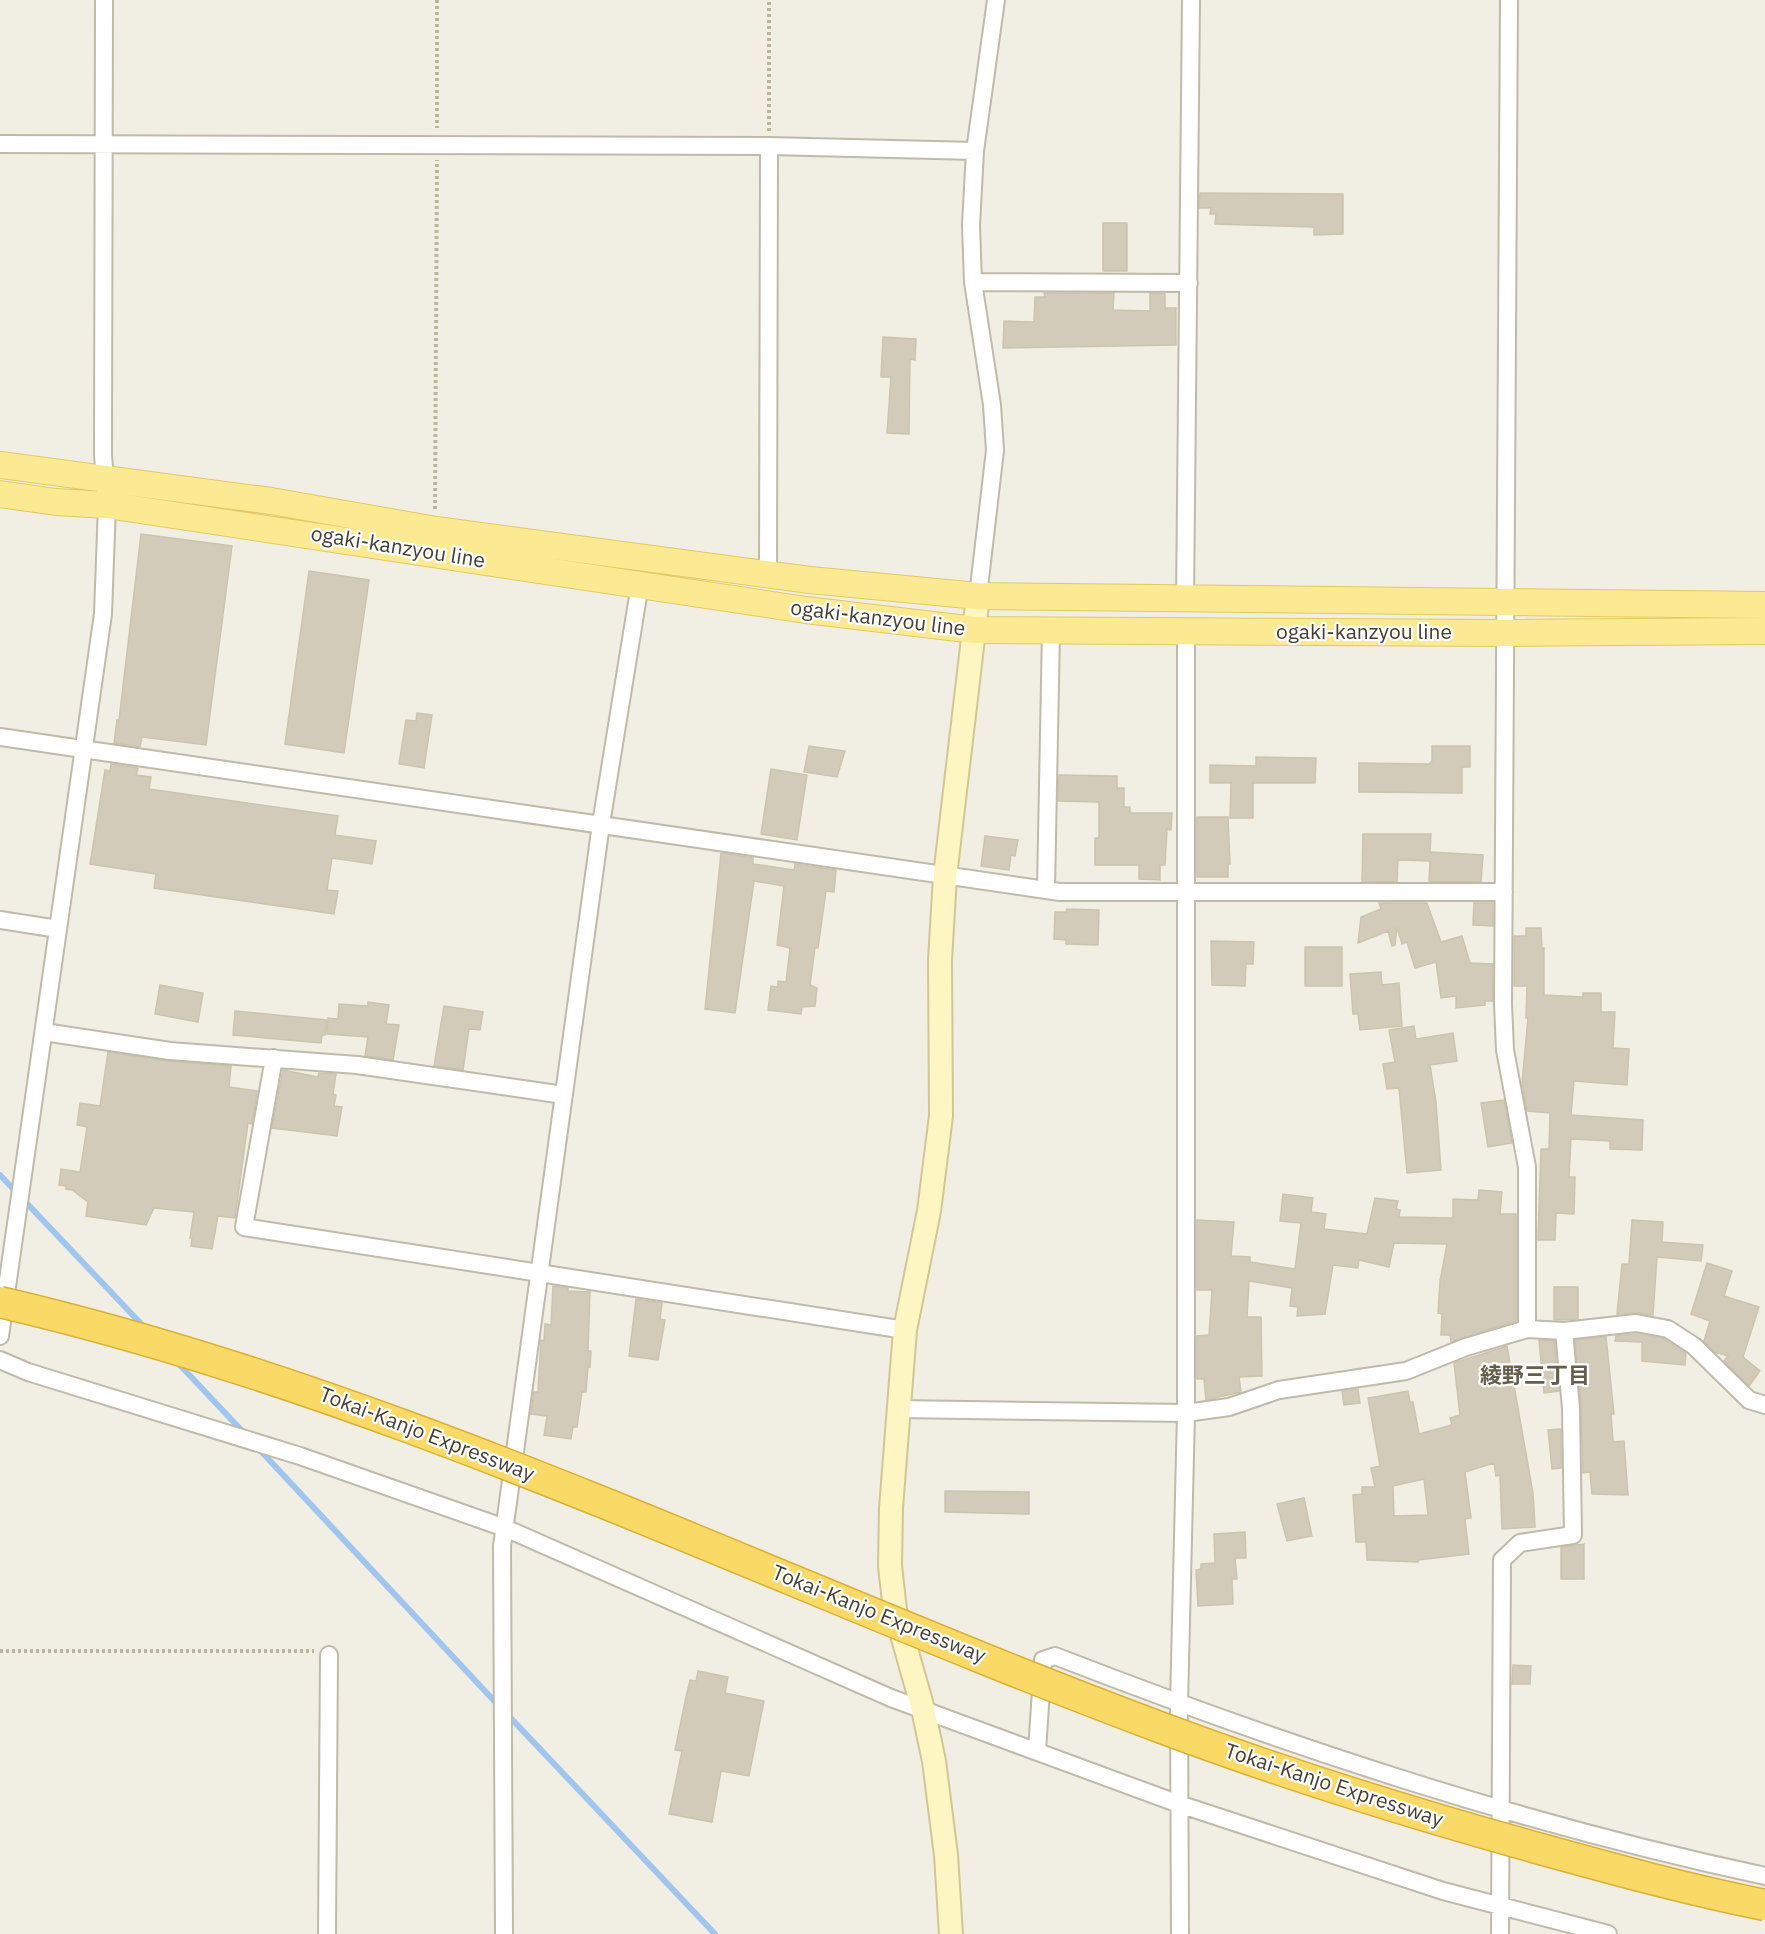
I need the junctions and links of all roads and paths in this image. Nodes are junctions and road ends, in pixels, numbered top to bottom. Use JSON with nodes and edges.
{"nodes":[{"id":1,"x":104,"y":0,"type":"edge"},
{"id":2,"x":437,"y":0,"type":"edge"},
{"id":3,"x":769,"y":0,"type":"edge"},
{"id":4,"x":996,"y":0,"type":"edge"},
{"id":5,"x":1191,"y":0,"type":"edge"},
{"id":6,"x":1509,"y":0,"type":"edge"},
{"id":7,"x":0,"y":144,"type":"edge"},
{"id":8,"x":103,"y":144,"type":"junction"},
{"id":9,"x":437,"y":145,"type":"junction"},
{"id":10,"x":769,"y":146,"type":"junction"},
{"id":11,"x":975,"y":151,"type":"junction"},
{"id":12,"x":973,"y":282,"type":"junction"},
{"id":13,"x":1189,"y":283,"type":"junction"},
{"id":14,"x":0,"y":465,"type":"edge"},
{"id":15,"x":105,"y":479,"type":"junction"},
{"id":16,"x":0,"y":494,"type":"edge"},
{"id":17,"x":107,"y":505,"type":"junction"},
{"id":18,"x":436,"y":530,"type":"junction"},
{"id":19,"x":768,"y":574,"type":"junction"},
{"id":20,"x":640,"y":584,"type":"junction"},
{"id":21,"x":978,"y":596,"type":"junction"},
{"id":22,"x":1185,"y":600,"type":"junction"},
{"id":23,"x":1504,"y":600,"type":"junction"},
{"id":24,"x":1765,"y":605,"type":"edge"},
{"id":25,"x":975,"y":630,"type":"junction"},
{"id":26,"x":1051,"y":631,"type":"junction"},
{"id":27,"x":1765,"y":631,"type":"edge"},
{"id":28,"x":1186,"y":632,"type":"junction"},
{"id":29,"x":1506,"y":633,"type":"junction"},
{"id":30,"x":0,"y":737,"type":"edge"},
{"id":31,"x":85,"y":750,"type":"junction"},
{"id":32,"x":601,"y":824,"type":"junction"},
{"id":33,"x":945,"y":876,"type":"junction"},
{"id":34,"x":1046,"y":889,"type":"junction"},
{"id":35,"x":1187,"y":890,"type":"junction"},
{"id":36,"x":1504,"y":892,"type":"junction"},
{"id":37,"x":0,"y":920,"type":"edge"},
{"id":38,"x":58,"y":929,"type":"junction"},
{"id":39,"x":44,"y":1032,"type":"junction"},
{"id":40,"x":274,"y":1058,"type":"junction"},
{"id":41,"x":564,"y":1095,"type":"junction"},
{"id":42,"x":540,"y":1273,"type":"junction"},
{"id":43,"x":0,"y":1302,"type":"edge"},
{"id":44,"x":1527,"y":1329,"type":"junction"},
{"id":45,"x":905,"y":1330,"type":"junction"},
{"id":46,"x":1564,"y":1331,"type":"junction"},
{"id":47,"x":0,"y":1336,"type":"edge"},
{"id":48,"x":0,"y":1360,"type":"edge"},
{"id":49,"x":1765,"y":1404,"type":"edge"},
{"id":50,"x":897,"y":1409,"type":"junction"},
{"id":51,"x":1186,"y":1413,"type":"junction"},
{"id":52,"x":505,"y":1528,"type":"junction"},
{"id":53,"x":0,"y":1651,"type":"edge"},
{"id":54,"x":329,"y":1655,"type":"joint"},
{"id":55,"x":1179,"y":1704,"type":"junction"},
{"id":56,"x":923,"y":1708,"type":"junction"},
{"id":57,"x":1038,"y":1751,"type":"junction"},
{"id":58,"x":1179,"y":1804,"type":"junction"},
{"id":59,"x":1501,"y":1810,"type":"junction"},
{"id":60,"x":1765,"y":1876,"type":"edge"},
{"id":61,"x":1765,"y":1905,"type":"edge"},
{"id":62,"x":1500,"y":1907,"type":"junction"},
{"id":63,"x":327,"y":1934,"type":"edge"},
{"id":64,"x":504,"y":1934,"type":"edge"},
{"id":65,"x":951,"y":1934,"type":"edge"},
{"id":66,"x":1180,"y":1934,"type":"edge"},
{"id":67,"x":1500,"y":1934,"type":"edge"},
{"id":68,"x":1608,"y":1934,"type":"edge"}],
"edges":[{"from":1,"to":8,"type":"street"},
{"from":2,"to":9,"type":"path"},
{"from":3,"to":10,"type":"path"},
{"from":4,"to":11,"type":"street"},
{"from":5,"to":13,"type":"street"},
{"from":6,"to":23,"type":"street"},
{"from":7,"to":8,"type":"street"},
{"from":8,"to":9,"type":"street"},
{"from":8,"to":15,"type":"street"},
{"from":9,"to":10,"type":"street"},
{"from":9,"to":18,"type":"path"},
{"from":10,"to":11,"type":"street"},
{"from":10,"to":19,"type":"street"},
{"from":11,"to":12,"type":"street"},
{"from":12,"to":13,"type":"street"},
{"from":12,"to":21,"type":"street"},
{"from":13,"to":22,"type":"street"},
{"from":14,"to":15,"type":"main road","name":"ogaki-kanzyou line"},
{"from":15,"to":17,"type":"street"},
{"from":15,"to":18,"type":"main road","name":"ogaki-kanzyou line"},
{"from":16,"to":17,"type":"main road","name":"ogaki-kanzyou line"},
{"from":17,"to":20,"type":"main road","name":"ogaki-kanzyou line"},
{"from":17,"to":31,"type":"street"},
{"from":18,"to":19,"type":"main road","name":"ogaki-kanzyou line"},
{"from":19,"to":21,"type":"main road","name":"ogaki-kanzyou line"},
{"from":20,"to":25,"type":"main road","name":"ogaki-kanzyou line"},
{"from":20,"to":32,"type":"street"},
{"from":21,"to":22,"type":"main road","name":"ogaki-kanzyou line"},
{"from":21,"to":25,"type":"street"},
{"from":22,"to":23,"type":"main road","name":"ogaki-kanzyou line"},
{"from":23,"to":24,"type":"main road","name":"ogaki-kanzyou line"},
{"from":23,"to":29,"type":"street"},
{"from":25,"to":26,"type":"main road","name":"ogaki-kanzyou line"},
{"from":25,"to":33,"type":"street"},
{"from":26,"to":28,"type":"main road","name":"ogaki-kanzyou line"},
{"from":26,"to":34,"type":"street"},
{"from":27,"to":29,"type":"main road","name":"ogaki-kanzyou line"},
{"from":28,"to":29,"type":"main road","name":"ogaki-kanzyou line"},
{"from":28,"to":35,"type":"street"},
{"from":29,"to":36,"type":"street"},
{"from":30,"to":31,"type":"street"},
{"from":31,"to":32,"type":"street"},
{"from":31,"to":38,"type":"street"},
{"from":32,"to":33,"type":"street"},
{"from":32,"to":41,"type":"street"},
{"from":33,"to":34,"type":"street"},
{"from":33,"to":45,"type":"street"},
{"from":34,"to":35,"type":"street"},
{"from":35,"to":36,"type":"street"},
{"from":35,"to":51,"type":"street"},
{"from":36,"to":44,"type":"street"},
{"from":37,"to":38,"type":"street"},
{"from":38,"to":39,"type":"street"},
{"from":39,"to":40,"type":"street"},
{"from":39,"to":47,"type":"street"},
{"from":40,"to":41,"type":"street"},
{"from":40,"to":42,"type":"street"},
{"from":41,"to":42,"type":"street"},
{"from":42,"to":45,"type":"street"},
{"from":42,"to":52,"type":"street"},
{"from":43,"to":61,"type":"highway","name":"Tokai-Kanjo Expressway","bridge":true},
{"from":44,"to":46,"type":"street"},
{"from":44,"to":51,"type":"street"},
{"from":45,"to":50,"type":"street"},
{"from":46,"to":49,"type":"street"},
{"from":46,"to":59,"type":"street"},
{"from":48,"to":52,"type":"street"},
{"from":50,"to":51,"type":"street"},
{"from":50,"to":56,"type":"street"},
{"from":51,"to":55,"type":"street"},
{"from":52,"to":56,"type":"street"},
{"from":52,"to":64,"type":"street"},
{"from":53,"to":54,"type":"path"},
{"from":54,"to":63,"type":"street"},
{"from":55,"to":57,"type":"street"},
{"from":55,"to":58,"type":"street"},
{"from":55,"to":59,"type":"street"},
{"from":56,"to":57,"type":"street"},
{"from":56,"to":65,"type":"street"},
{"from":57,"to":58,"type":"street"},
{"from":58,"to":62,"type":"street"},
{"from":58,"to":66,"type":"street"},
{"from":59,"to":60,"type":"street"},
{"from":59,"to":62,"type":"street"},
{"from":62,"to":67,"type":"street"},
{"from":62,"to":68,"type":"street"}]}
